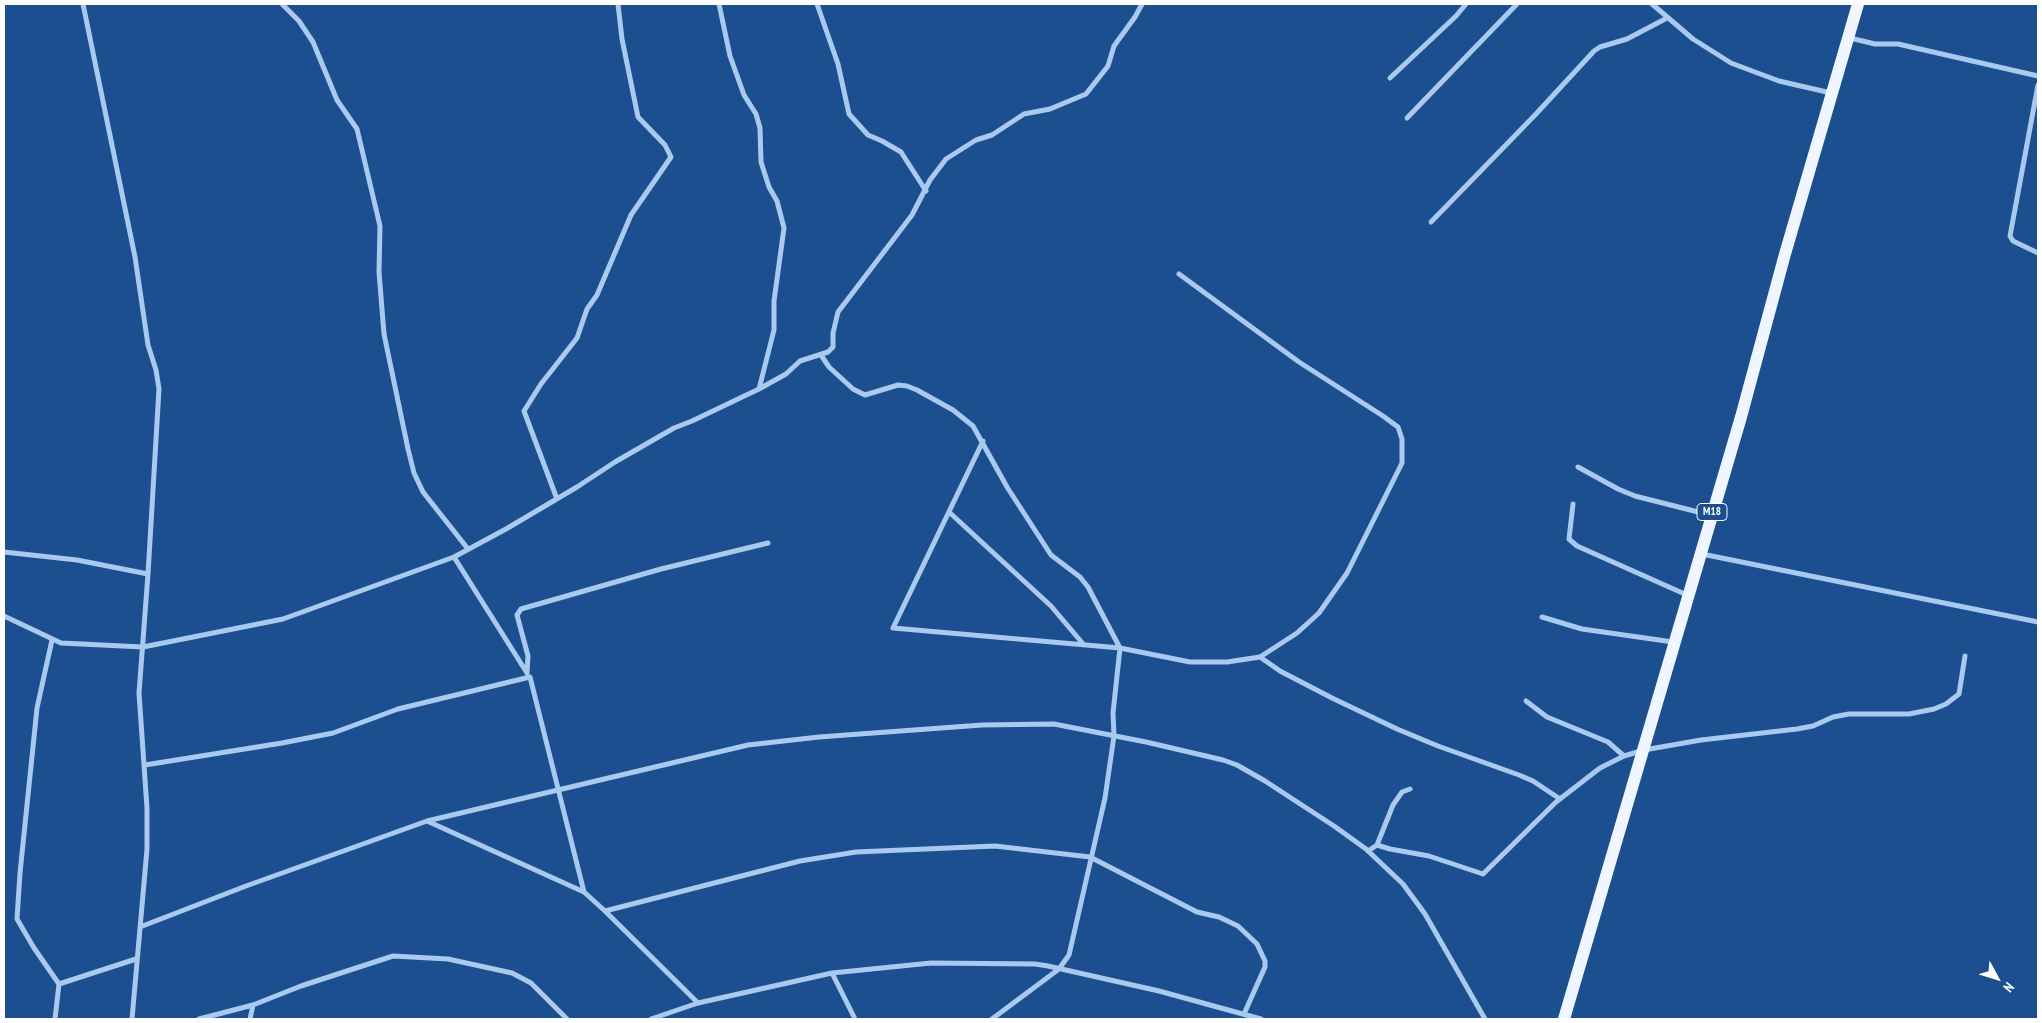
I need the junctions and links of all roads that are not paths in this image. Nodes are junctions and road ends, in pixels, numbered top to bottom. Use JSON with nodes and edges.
{"nodes":[{"id":1,"x":83,"y":4,"type":"edge"},
{"id":2,"x":282,"y":4,"type":"edge"},
{"id":3,"x":618,"y":4,"type":"edge"},
{"id":4,"x":719,"y":4,"type":"edge"},
{"id":5,"x":817,"y":4,"type":"edge"},
{"id":6,"x":1142,"y":4,"type":"edge"},
{"id":7,"x":1466,"y":4,"type":"edge"},
{"id":8,"x":1517,"y":4,"type":"edge"},
{"id":9,"x":1652,"y":4,"type":"edge"},
{"id":10,"x":1858,"y":4,"type":"edge"},
{"id":11,"x":1667,"y":18,"type":"junction"},
{"id":12,"x":1849,"y":38,"type":"junction"},
{"id":13,"x":2038,"y":76,"type":"edge"},
{"id":14,"x":1390,"y":78,"type":"dead end"},
{"id":15,"x":2038,"y":85,"type":"edge"},
{"id":16,"x":1831,"y":93,"type":"junction"},
{"id":17,"x":1407,"y":118,"type":"dead end"},
{"id":18,"x":926,"y":191,"type":"junction"},
{"id":19,"x":1432,"y":222,"type":"dead end"},
{"id":20,"x":2038,"y":253,"type":"edge"},
{"id":21,"x":1179,"y":274,"type":"dead end"},
{"id":22,"x":821,"y":355,"type":"junction"},
{"id":23,"x":759,"y":389,"type":"junction"},
{"id":24,"x":983,"y":441,"type":"junction"},
{"id":25,"x":1578,"y":467,"type":"dead end"},
{"id":26,"x":557,"y":499,"type":"junction"},
{"id":27,"x":1573,"y":504,"type":"dead end"},
{"id":28,"x":950,"y":512,"type":"junction"},
{"id":29,"x":1711,"y":515,"type":"junction"},
{"id":30,"x":768,"y":543,"type":"dead end"},
{"id":31,"x":468,"y":549,"type":"junction"},
{"id":32,"x":4,"y":552,"type":"edge"},
{"id":33,"x":1699,"y":554,"type":"junction"},
{"id":34,"x":454,"y":557,"type":"junction"},
{"id":35,"x":148,"y":574,"type":"junction"},
{"id":36,"x":1687,"y":595,"type":"junction"},
{"id":37,"x":4,"y":616,"type":"edge"},
{"id":38,"x":1542,"y":617,"type":"dead end"},
{"id":39,"x":2038,"y":622,"type":"edge"},
{"id":40,"x":52,"y":640,"type":"junction"},
{"id":41,"x":1674,"y":642,"type":"junction"},
{"id":42,"x":1084,"y":645,"type":"junction"},
{"id":43,"x":143,"y":647,"type":"junction"},
{"id":44,"x":1120,"y":648,"type":"junction"},
{"id":45,"x":1965,"y":656,"type":"dead end"},
{"id":46,"x":1260,"y":658,"type":"junction"},
{"id":47,"x":528,"y":675,"type":"junction"},
{"id":48,"x":1526,"y":701,"type":"dead end"},
{"id":49,"x":1114,"y":736,"type":"junction"},
{"id":50,"x":1644,"y":750,"type":"junction"},
{"id":51,"x":1624,"y":756,"type":"junction"},
{"id":52,"x":145,"y":765,"type":"junction"},
{"id":53,"x":557,"y":789,"type":"junction"},
{"id":54,"x":1410,"y":789,"type":"dead end"},
{"id":55,"x":1560,"y":799,"type":"junction"},
{"id":56,"x":427,"y":821,"type":"junction"},
{"id":57,"x":1377,"y":845,"type":"junction"},
{"id":58,"x":1368,"y":851,"type":"junction"},
{"id":59,"x":1090,"y":857,"type":"junction"},
{"id":60,"x":584,"y":892,"type":"junction"},
{"id":61,"x":604,"y":911,"type":"junction"},
{"id":62,"x":140,"y":927,"type":"junction"},
{"id":63,"x":136,"y":959,"type":"junction"},
{"id":64,"x":1059,"y":968,"type":"junction"},
{"id":65,"x":832,"y":973,"type":"junction"},
{"id":66,"x":59,"y":984,"type":"junction"},
{"id":67,"x":698,"y":1004,"type":"junction"},
{"id":68,"x":253,"y":1005,"type":"junction"},
{"id":69,"x":1244,"y":1014,"type":"junction"},
{"id":70,"x":56,"y":1019,"type":"edge"},
{"id":71,"x":132,"y":1019,"type":"edge"},
{"id":72,"x":199,"y":1019,"type":"edge"},
{"id":73,"x":250,"y":1019,"type":"edge"},
{"id":74,"x":567,"y":1019,"type":"edge"},
{"id":75,"x":651,"y":1019,"type":"edge"},
{"id":76,"x":855,"y":1019,"type":"edge"},
{"id":77,"x":992,"y":1019,"type":"edge"},
{"id":78,"x":1261,"y":1019,"type":"edge"},
{"id":79,"x":1485,"y":1019,"type":"edge"},
{"id":80,"x":1564,"y":1019,"type":"edge"}],
"edges":[{"from":1,"to":35,"type":"street"},
{"from":2,"to":31,"type":"street"},
{"from":3,"to":26,"type":"street"},
{"from":4,"to":23,"type":"street"},
{"from":5,"to":18,"type":"street"},
{"from":6,"to":18,"type":"street"},
{"from":7,"to":14,"type":"street"},
{"from":8,"to":17,"type":"street"},
{"from":9,"to":11,"type":"street"},
{"from":10,"to":12,"type":"main road","number":"M18"},
{"from":11,"to":16,"type":"street"},
{"from":11,"to":19,"type":"street"},
{"from":12,"to":13,"type":"street"},
{"from":12,"to":16,"type":"main road","number":"M18"},
{"from":15,"to":20,"type":"street"},
{"from":16,"to":29,"type":"main road","number":"M18"},
{"from":18,"to":22,"type":"street"},
{"from":21,"to":46,"type":"street"},
{"from":22,"to":23,"type":"street"},
{"from":22,"to":24,"type":"street"},
{"from":23,"to":26,"type":"street"},
{"from":24,"to":28,"type":"street"},
{"from":24,"to":44,"type":"street"},
{"from":25,"to":29,"type":"street"},
{"from":26,"to":31,"type":"street"},
{"from":27,"to":36,"type":"street"},
{"from":28,"to":42,"type":"street"},
{"from":28,"to":42,"type":"street"},
{"from":29,"to":33,"type":"main road","number":"M18"},
{"from":30,"to":47,"type":"street"},
{"from":31,"to":34,"type":"street"},
{"from":32,"to":35,"type":"street"},
{"from":33,"to":36,"type":"main road","number":"M18"},
{"from":33,"to":39,"type":"street"},
{"from":34,"to":43,"type":"street"},
{"from":34,"to":47,"type":"street"},
{"from":35,"to":43,"type":"street"},
{"from":36,"to":41,"type":"main road","number":"M18"},
{"from":37,"to":40,"type":"street"},
{"from":38,"to":41,"type":"street"},
{"from":40,"to":43,"type":"street"},
{"from":40,"to":66,"type":"street"},
{"from":41,"to":50,"type":"main road","number":"M18"},
{"from":42,"to":44,"type":"street"},
{"from":43,"to":52,"type":"street"},
{"from":44,"to":46,"type":"street"},
{"from":44,"to":49,"type":"street"},
{"from":45,"to":50,"type":"street"},
{"from":46,"to":55,"type":"street"},
{"from":47,"to":52,"type":"street"},
{"from":47,"to":53,"type":"street"},
{"from":48,"to":51,"type":"street"},
{"from":49,"to":53,"type":"street"},
{"from":49,"to":58,"type":"street"},
{"from":49,"to":59,"type":"street"},
{"from":50,"to":51,"type":"street"},
{"from":50,"to":80,"type":"main road","number":"M18"},
{"from":51,"to":55,"type":"street"},
{"from":52,"to":62,"type":"street"},
{"from":53,"to":56,"type":"street"},
{"from":53,"to":60,"type":"street"},
{"from":54,"to":57,"type":"street"},
{"from":55,"to":57,"type":"street"},
{"from":56,"to":60,"type":"street"},
{"from":56,"to":62,"type":"street"},
{"from":57,"to":58,"type":"street"},
{"from":58,"to":79,"type":"street"},
{"from":59,"to":61,"type":"street"},
{"from":59,"to":64,"type":"street"},
{"from":59,"to":69,"type":"street"},
{"from":60,"to":61,"type":"street"},
{"from":61,"to":67,"type":"street"},
{"from":62,"to":63,"type":"street"},
{"from":63,"to":66,"type":"street"},
{"from":63,"to":71,"type":"street"},
{"from":64,"to":65,"type":"street"},
{"from":64,"to":69,"type":"street"},
{"from":64,"to":77,"type":"street"},
{"from":65,"to":67,"type":"street"},
{"from":65,"to":76,"type":"street"},
{"from":66,"to":70,"type":"street"},
{"from":67,"to":75,"type":"street"},
{"from":68,"to":72,"type":"street"},
{"from":68,"to":73,"type":"street"},
{"from":68,"to":74,"type":"street"},
{"from":69,"to":78,"type":"street"}]}
